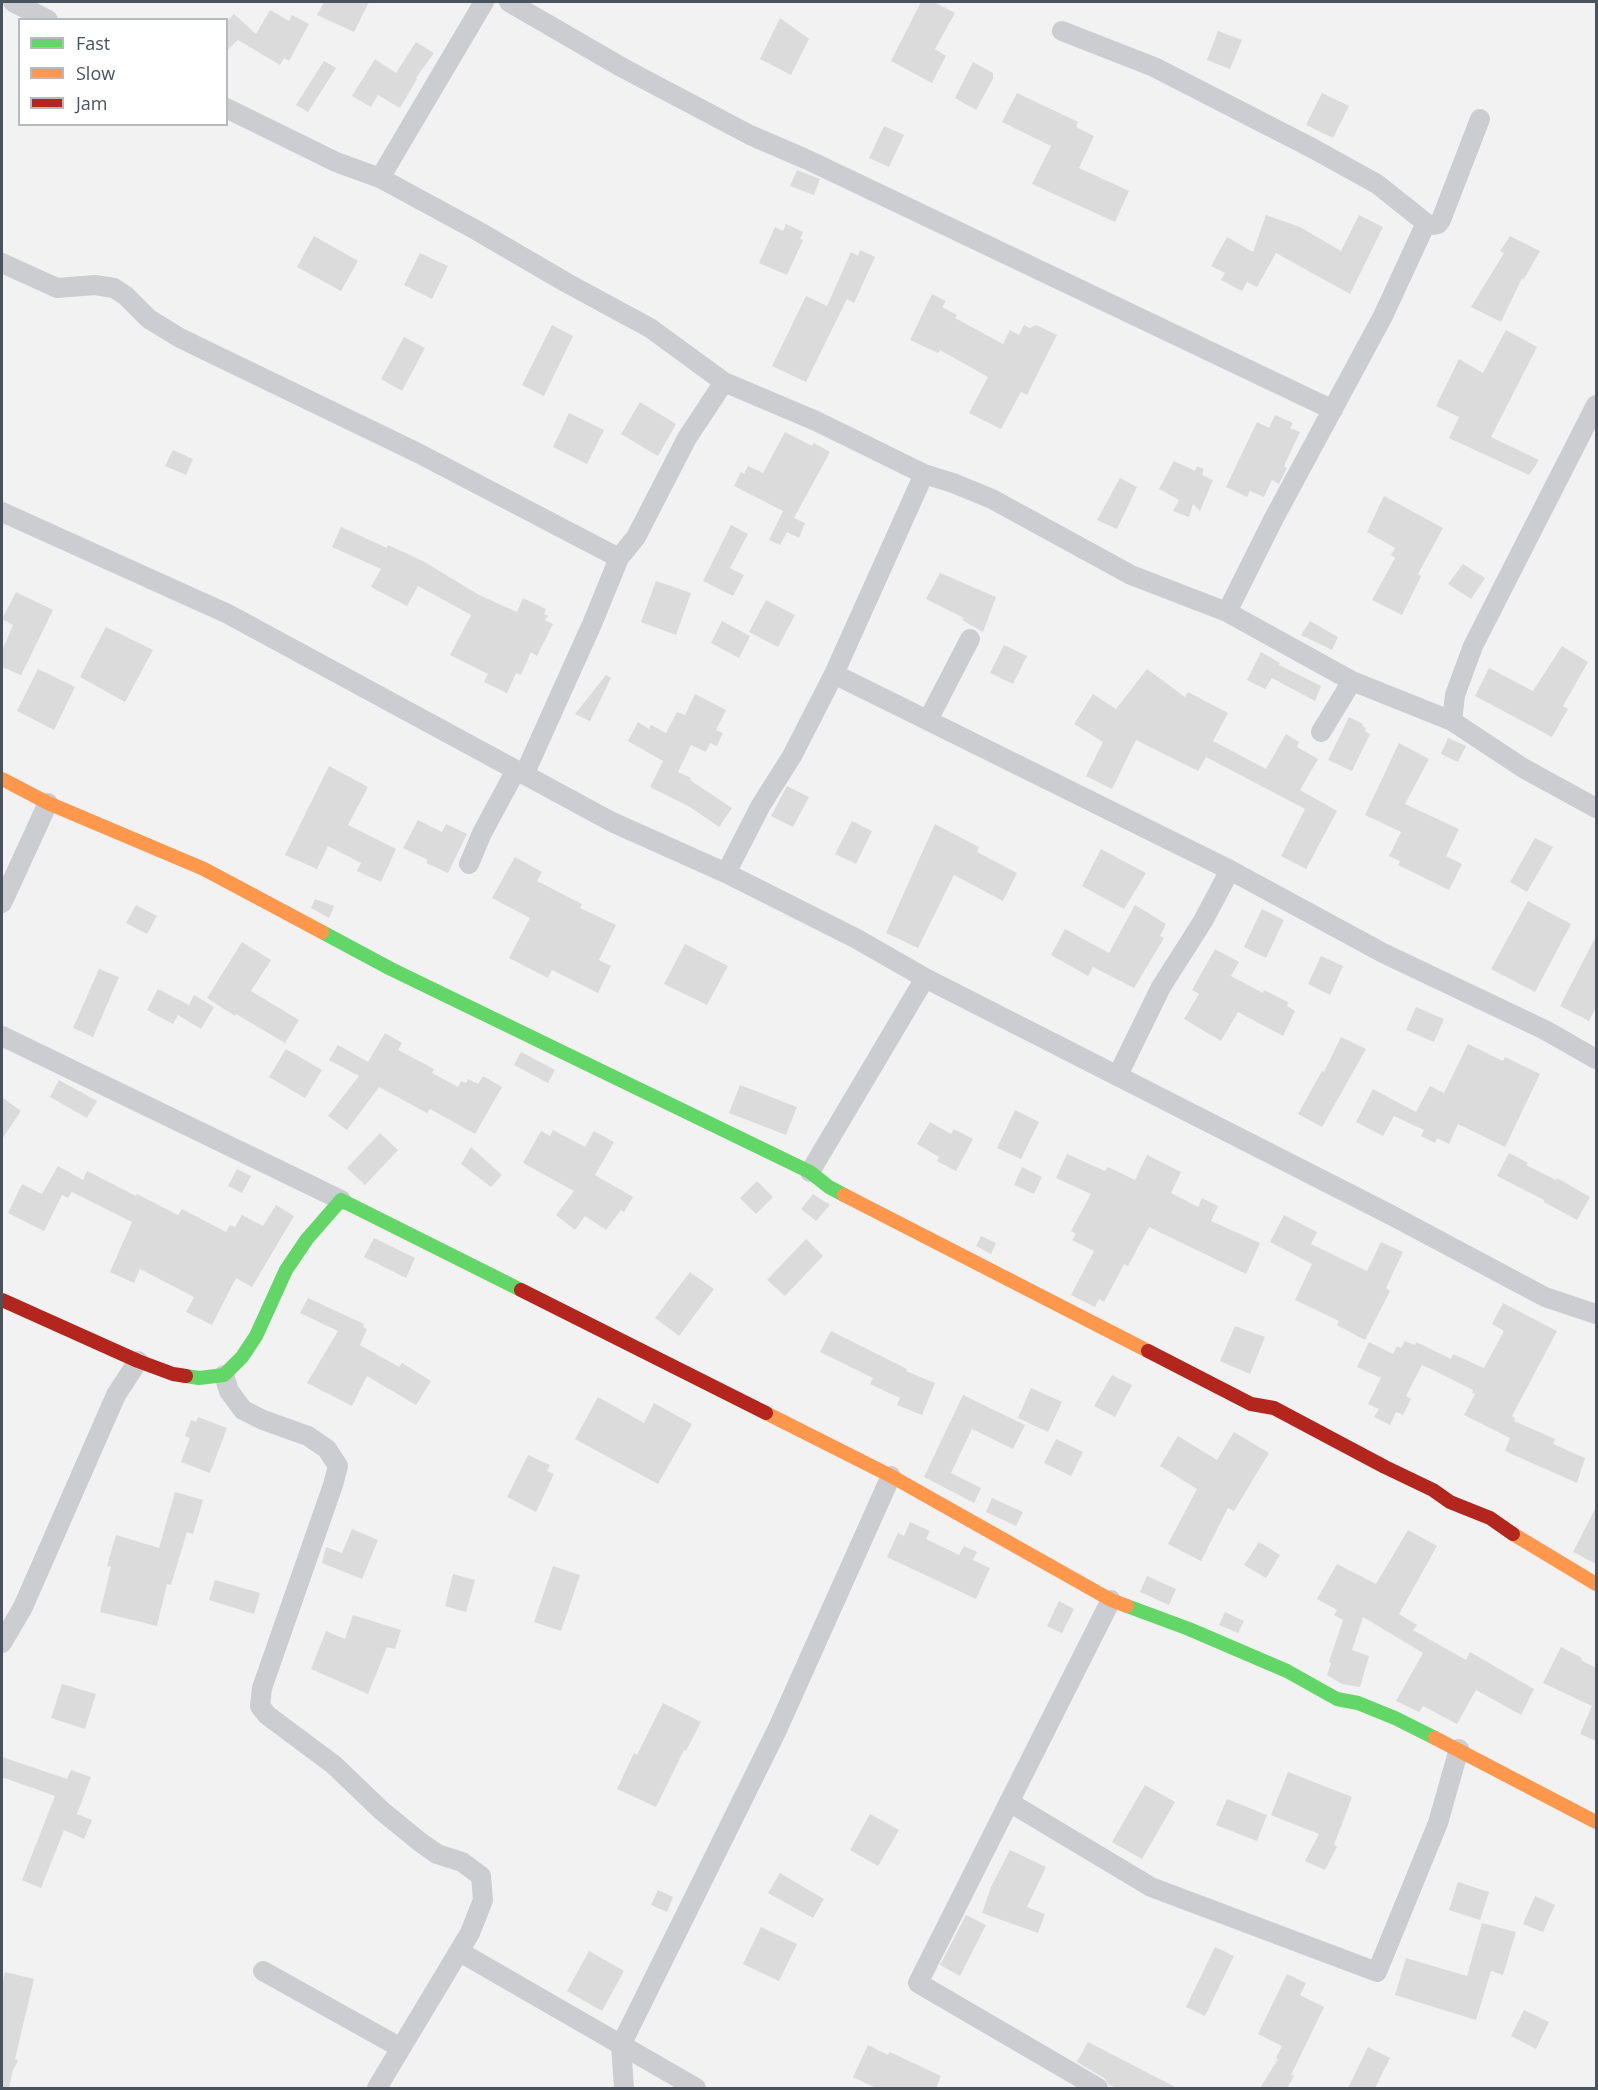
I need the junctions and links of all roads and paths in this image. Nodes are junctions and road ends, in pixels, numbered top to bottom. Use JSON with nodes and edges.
{"nodes":[{"id":1,"x":13,"y":2,"type":"edge"},
{"id":2,"x":484,"y":2,"type":"edge"},
{"id":3,"x":509,"y":2,"type":"edge"},
{"id":4,"x":44,"y":18,"type":"edge"},
{"id":5,"x":1062,"y":32,"type":"dead end"},
{"id":6,"x":228,"y":109,"type":"edge"},
{"id":7,"x":1480,"y":119,"type":"dead end"},
{"id":8,"x":380,"y":178,"type":"junction"},
{"id":9,"x":1426,"y":224,"type":"junction"},
{"id":10,"x":2,"y":263,"type":"edge"},
{"id":11,"x":724,"y":382,"type":"junction"},
{"id":12,"x":1596,"y":405,"type":"edge"},
{"id":13,"x":1333,"y":410,"type":"junction"},
{"id":14,"x":924,"y":474,"type":"junction"},
{"id":15,"x":2,"y":512,"type":"edge"},
{"id":16,"x":619,"y":558,"type":"junction"},
{"id":17,"x":1227,"y":612,"type":"junction"},
{"id":18,"x":970,"y":639,"type":"dead end"},
{"id":19,"x":834,"y":674,"type":"junction"},
{"id":20,"x":1352,"y":681,"type":"junction"},
{"id":21,"x":928,"y":720,"type":"junction"},
{"id":22,"x":1452,"y":721,"type":"junction"},
{"id":23,"x":1321,"y":732,"type":"dead end"},
{"id":24,"x":520,"y":773,"type":"junction"},
{"id":25,"x":2,"y":780,"type":"edge"},
{"id":26,"x":48,"y":803,"type":"junction"},
{"id":27,"x":1596,"y":808,"type":"edge"},
{"id":28,"x":469,"y":864,"type":"dead end"},
{"id":29,"x":1230,"y":870,"type":"junction"},
{"id":30,"x":726,"y":873,"type":"junction"},
{"id":31,"x":2,"y":903,"type":"edge"},
{"id":32,"x":925,"y":978,"type":"junction"},
{"id":33,"x":2,"y":1036,"type":"edge"},
{"id":34,"x":1596,"y":1059,"type":"edge"},
{"id":35,"x":1118,"y":1075,"type":"junction"},
{"id":36,"x":810,"y":1172,"type":"junction"},
{"id":37,"x":341,"y":1200,"type":"junction"},
{"id":38,"x":2,"y":1300,"type":"edge"},
{"id":39,"x":1596,"y":1314,"type":"edge"},
{"id":40,"x":138,"y":1361,"type":"junction"},
{"id":41,"x":224,"y":1375,"type":"junction"},
{"id":42,"x":891,"y":1476,"type":"junction"},
{"id":43,"x":1596,"y":1584,"type":"edge"},
{"id":44,"x":1111,"y":1600,"type":"junction"},
{"id":45,"x":2,"y":1643,"type":"edge"},
{"id":46,"x":1459,"y":1749,"type":"junction"},
{"id":47,"x":1009,"y":1802,"type":"junction"},
{"id":48,"x":1596,"y":1822,"type":"edge"},
{"id":49,"x":460,"y":1952,"type":"junction"},
{"id":50,"x":263,"y":1971,"type":"dead end"},
{"id":51,"x":621,"y":2045,"type":"junction"},
{"id":52,"x":401,"y":2048,"type":"junction"},
{"id":53,"x":376,"y":2088,"type":"edge"},
{"id":54,"x":624,"y":2088,"type":"edge"},
{"id":55,"x":696,"y":2088,"type":"edge"},
{"id":56,"x":1098,"y":2088,"type":"edge"}],
"edges":[{"from":1,"to":4,"type":"street"},
{"from":2,"to":8,"type":"street"},
{"from":3,"to":13,"type":"street"},
{"from":5,"to":9,"type":"street"},
{"from":6,"to":8,"type":"street"},
{"from":7,"to":9,"type":"street"},
{"from":8,"to":11,"type":"street"},
{"from":9,"to":13,"type":"street"},
{"from":10,"to":16,"type":"street"},
{"from":11,"to":14,"type":"street"},
{"from":11,"to":16,"type":"street"},
{"from":12,"to":22,"type":"street"},
{"from":13,"to":17,"type":"street"},
{"from":14,"to":17,"type":"street"},
{"from":14,"to":19,"type":"street"},
{"from":15,"to":24,"type":"street"},
{"from":16,"to":24,"type":"street"},
{"from":17,"to":20,"type":"street"},
{"from":18,"to":21,"type":"street"},
{"from":19,"to":21,"type":"street"},
{"from":19,"to":30,"type":"street"},
{"from":20,"to":22,"type":"street"},
{"from":20,"to":23,"type":"street"},
{"from":21,"to":29,"type":"street"},
{"from":22,"to":27,"type":"street"},
{"from":24,"to":28,"type":"street"},
{"from":24,"to":30,"type":"street"},
{"from":25,"to":26,"type":"street"},
{"from":26,"to":31,"type":"street"},
{"from":26,"to":36,"type":"street"},
{"from":29,"to":34,"type":"street"},
{"from":29,"to":35,"type":"street"},
{"from":30,"to":32,"type":"street"},
{"from":32,"to":35,"type":"street"},
{"from":32,"to":36,"type":"street"},
{"from":33,"to":37,"type":"street"},
{"from":35,"to":39,"type":"street"},
{"from":36,"to":43,"type":"street"},
{"from":37,"to":41,"type":"street"},
{"from":37,"to":42,"type":"street"},
{"from":38,"to":40,"type":"street"},
{"from":40,"to":41,"type":"street"},
{"from":40,"to":45,"type":"street"},
{"from":41,"to":49,"type":"street"},
{"from":42,"to":44,"type":"street"},
{"from":42,"to":51,"type":"street"},
{"from":44,"to":46,"type":"street"},
{"from":44,"to":47,"type":"street"},
{"from":46,"to":47,"type":"street"},
{"from":46,"to":48,"type":"street"},
{"from":47,"to":56,"type":"street"},
{"from":49,"to":51,"type":"street"},
{"from":49,"to":52,"type":"street"},
{"from":50,"to":52,"type":"street"},
{"from":51,"to":54,"type":"street"},
{"from":51,"to":55,"type":"street"},
{"from":52,"to":53,"type":"street"}]}
